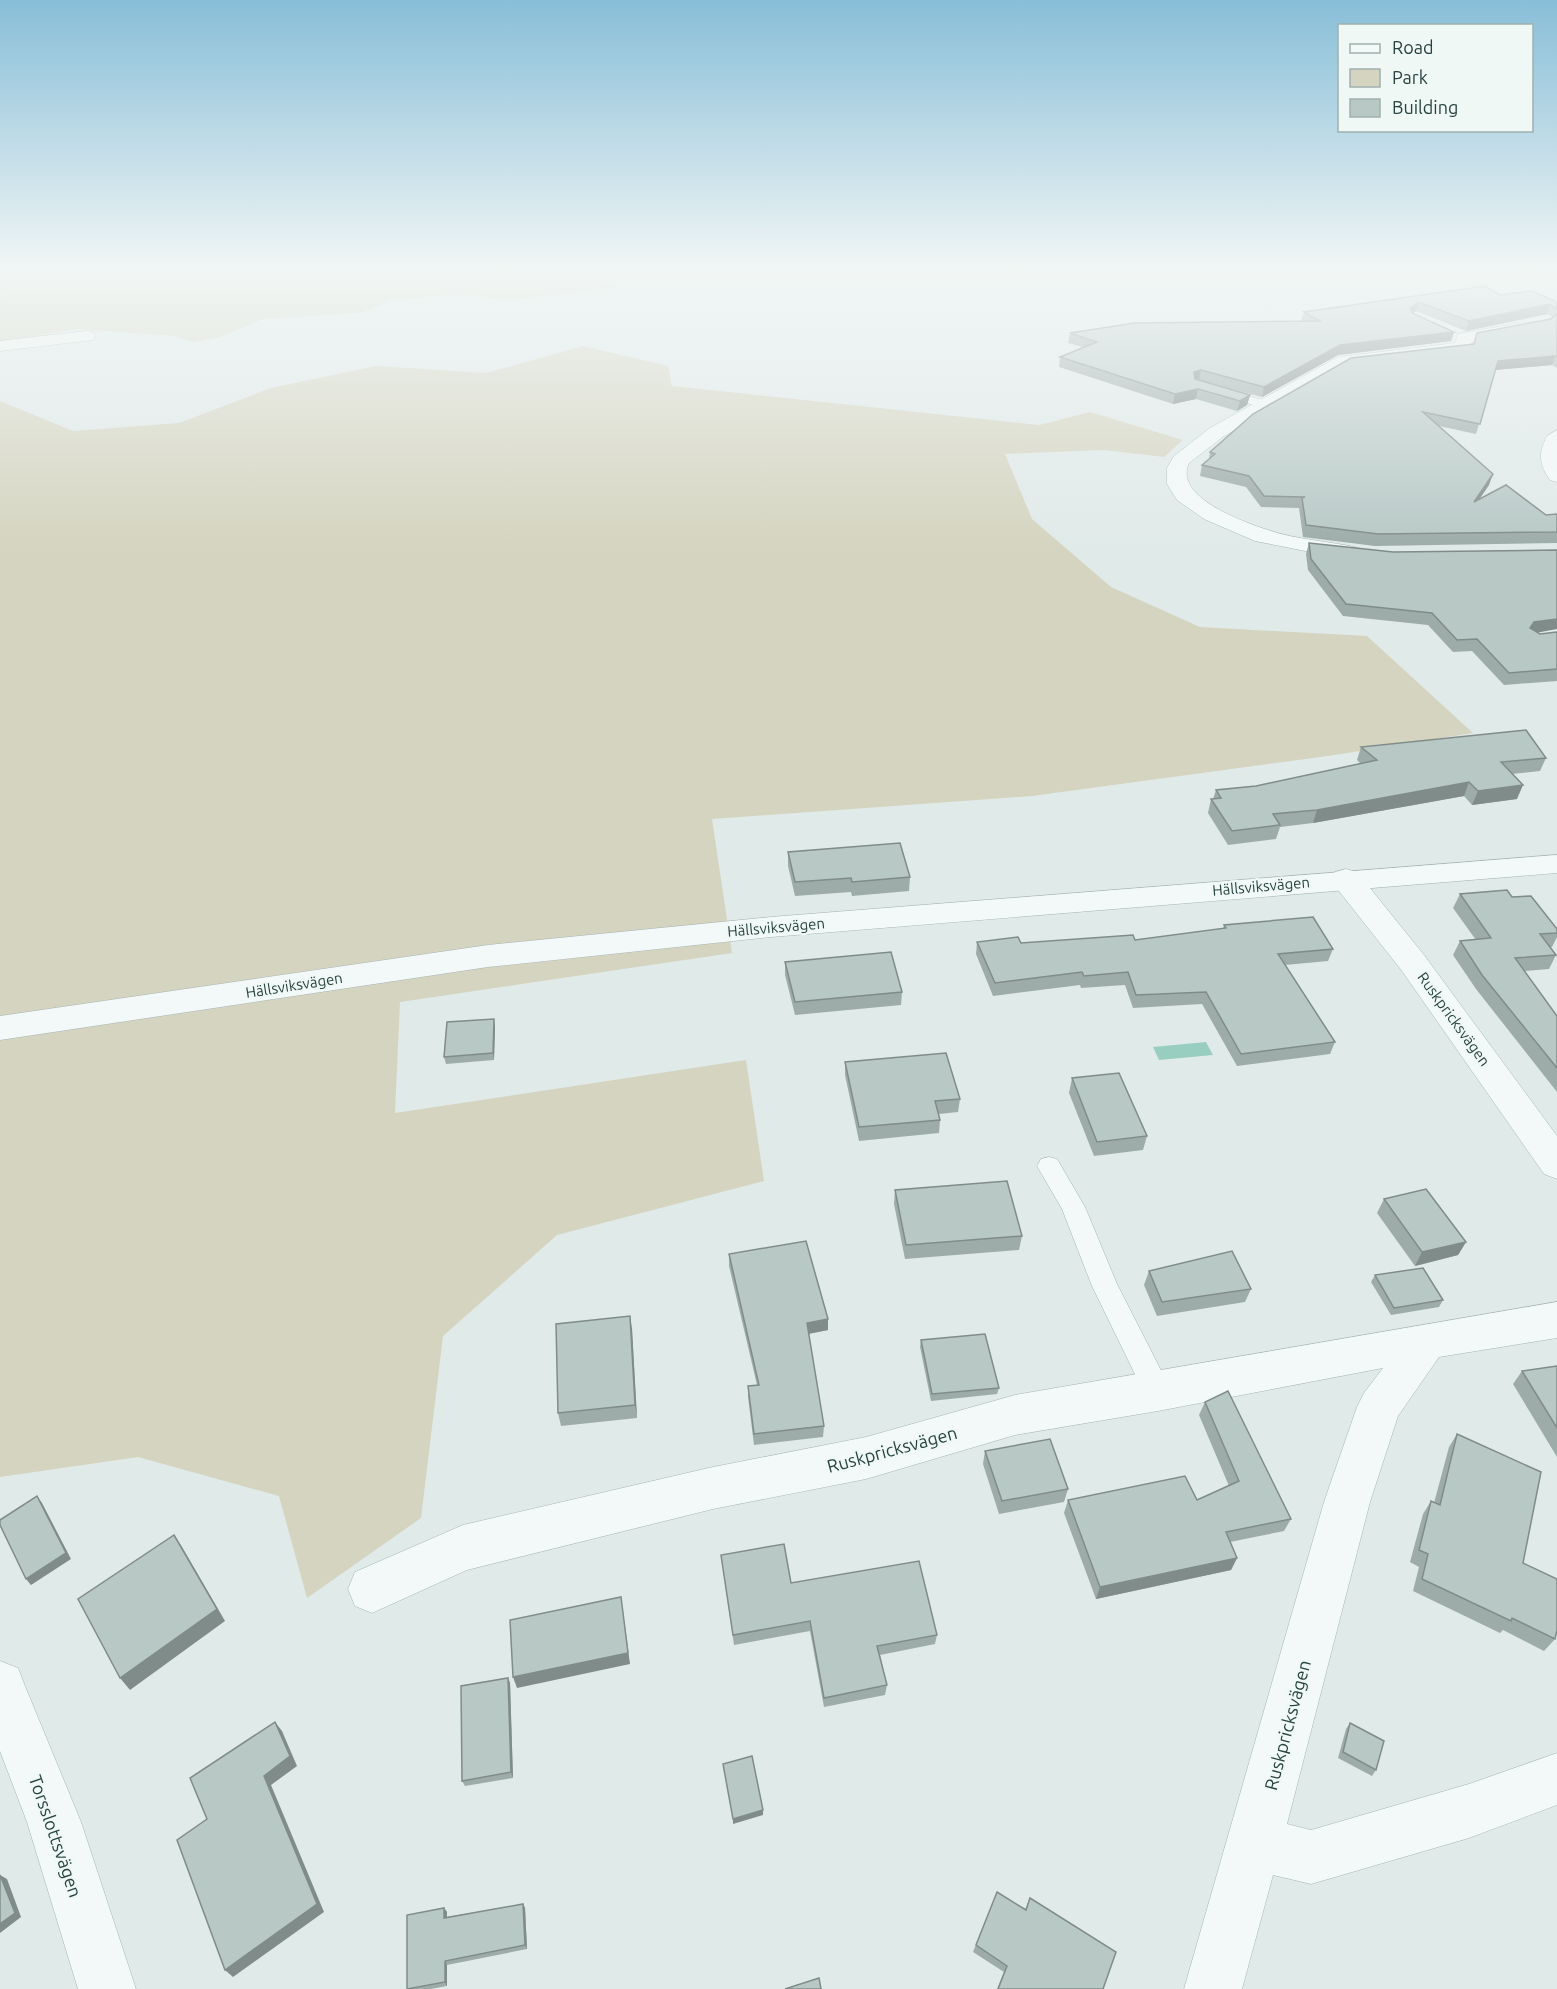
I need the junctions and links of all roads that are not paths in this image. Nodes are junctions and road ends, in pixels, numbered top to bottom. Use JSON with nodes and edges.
{"nodes":[{"id":1,"x":1337,"y":364,"type":"edge"},
{"id":2,"x":1208,"y":388,"type":"edge"},
{"id":3,"x":1267,"y":405,"type":"junction"},
{"id":4,"x":1557,"y":436,"type":"edge"},
{"id":5,"x":1557,"y":476,"type":"edge"},
{"id":6,"x":1368,"y":554,"type":"edge"},
{"id":7,"x":1557,"y":864,"type":"edge"},
{"id":8,"x":1346,"y":879,"type":"junction"},
{"id":9,"x":0,"y":1028,"type":"edge"},
{"id":10,"x":1557,"y":1164,"type":"edge"},
{"id":11,"x":1049,"y":1166,"type":"dead end"},
{"id":12,"x":1557,"y":1320,"type":"edge"},
{"id":13,"x":1422,"y":1342,"type":"junction"},
{"id":14,"x":1158,"y":1392,"type":"junction"},
{"id":15,"x":372,"y":1589,"type":"dead end"},
{"id":16,"x":0,"y":1686,"type":"edge"},
{"id":17,"x":1557,"y":1779,"type":"edge"},
{"id":18,"x":1255,"y":1843,"type":"junction"},
{"id":19,"x":107,"y":1989,"type":"edge"},
{"id":20,"x":1213,"y":1989,"type":"edge"}],
"edges":[{"from":1,"to":3,"type":"street"},
{"from":2,"to":3,"type":"lane"},
{"from":3,"to":6,"type":"street"},
{"from":4,"to":5,"type":"street"},
{"from":7,"to":8,"type":"street","name":"Hällsviksvägen"},
{"from":8,"to":9,"type":"street","name":"Hällsviksvägen"},
{"from":8,"to":10,"type":"street","name":"Ruskpricksvägen"},
{"from":11,"to":14,"type":"lane"},
{"from":12,"to":13,"type":"street","name":"Ruskpricksvägen"},
{"from":13,"to":14,"type":"street","name":"Ruskpricksvägen"},
{"from":13,"to":18,"type":"street","name":"Ruskpricksvägen"},
{"from":14,"to":15,"type":"street","name":"Ruskpricksvägen"},
{"from":16,"to":19,"type":"street","name":"Torsslottsvägen"},
{"from":17,"to":18,"type":"street"},
{"from":18,"to":20,"type":"street","name":"Ruskpricksvägen"}]}
